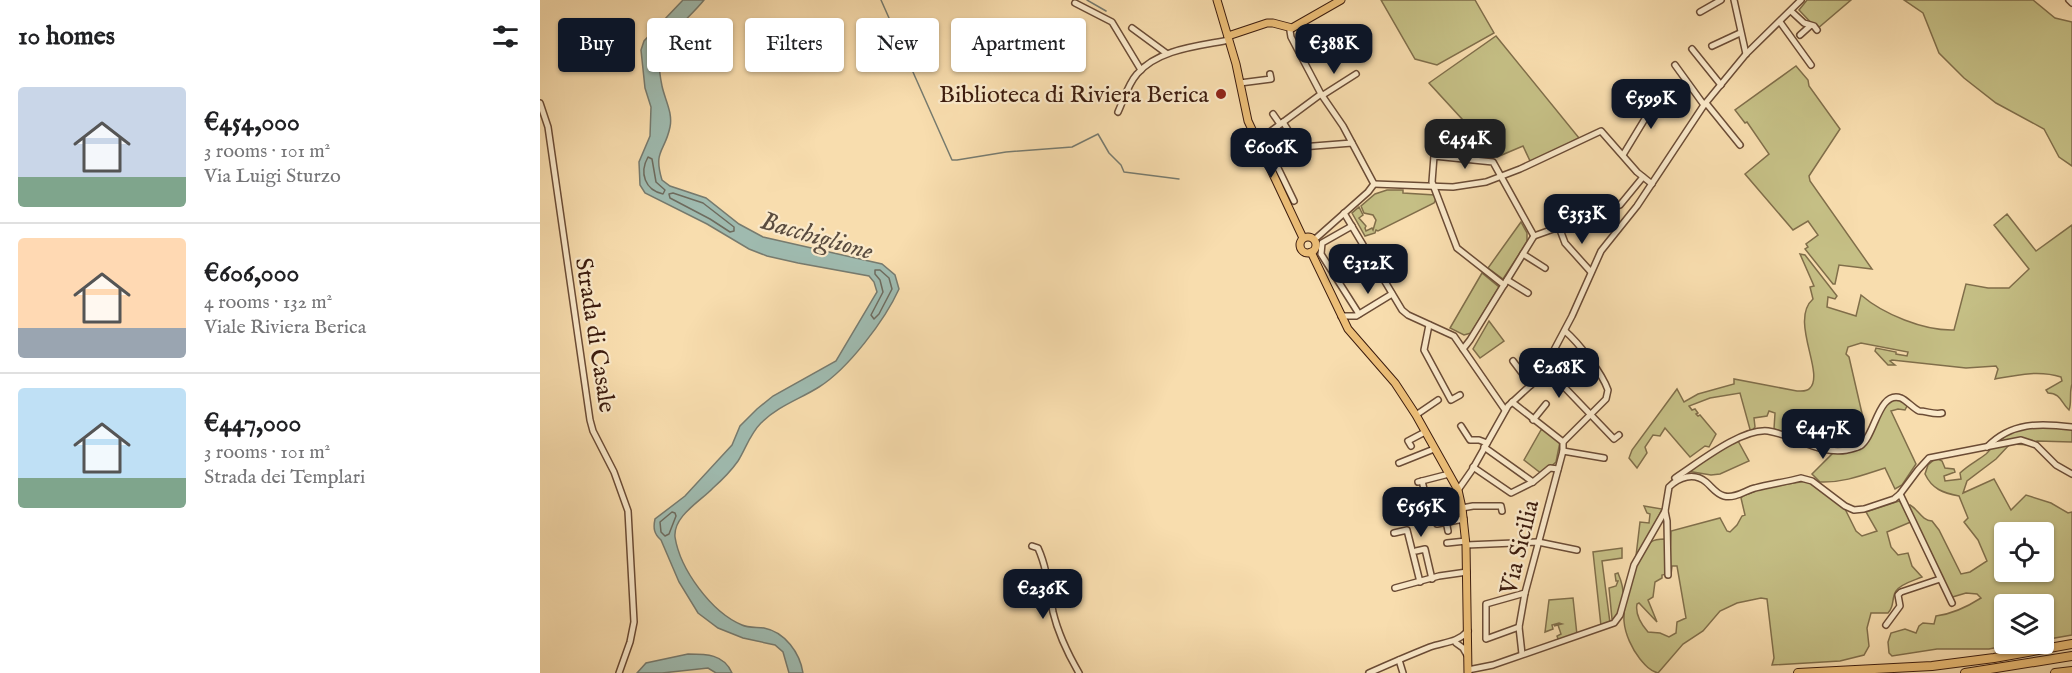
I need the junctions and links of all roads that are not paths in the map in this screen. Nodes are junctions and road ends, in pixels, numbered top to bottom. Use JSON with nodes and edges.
{"nodes":[{"id":1,"x":1217,"y":0,"type":"edge"},
{"id":2,"x":1341,"y":0,"type":"edge"},
{"id":3,"x":1721,"y":0,"type":"edge"},
{"id":4,"x":1734,"y":0,"type":"edge"},
{"id":5,"x":1801,"y":0,"type":"edge"},
{"id":6,"x":1075,"y":3,"type":"dead end"},
{"id":7,"x":1791,"y":11,"type":"junction"},
{"id":8,"x":1700,"y":12,"type":"dead end"},
{"id":9,"x":1780,"y":22,"type":"junction"},
{"id":10,"x":1810,"y":26,"type":"junction"},
{"id":11,"x":1132,"y":28,"type":"dead end"},
{"id":12,"x":1292,"y":28,"type":"junction"},
{"id":13,"x":1817,"y":30,"type":"dead end"},
{"id":14,"x":1740,"y":33,"type":"junction"},
{"id":15,"x":1800,"y":34,"type":"dead end"},
{"id":16,"x":1228,"y":38,"type":"junction"},
{"id":17,"x":1712,"y":46,"type":"dead end"},
{"id":18,"x":1692,"y":49,"type":"dead end"},
{"id":19,"x":1166,"y":53,"type":"junction"},
{"id":20,"x":1746,"y":54,"type":"junction"},
{"id":21,"x":1812,"y":64,"type":"dead end"},
{"id":22,"x":1675,"y":65,"type":"dead end"},
{"id":23,"x":1141,"y":70,"type":"junction"},
{"id":24,"x":1270,"y":74,"type":"dead end"},
{"id":25,"x":1356,"y":74,"type":"dead end"},
{"id":26,"x":1253,"y":75,"type":"dead end"},
{"id":27,"x":1254,"y":82,"type":"junction"},
{"id":28,"x":1240,"y":83,"type":"junction"},
{"id":29,"x":1721,"y":85,"type":"junction"},
{"id":30,"x":1660,"y":94,"type":"dead end"},
{"id":31,"x":1322,"y":95,"type":"junction"},
{"id":32,"x":540,"y":103,"type":"edge"},
{"id":33,"x":1705,"y":104,"type":"junction"},
{"id":34,"x":1118,"y":112,"type":"dead end"},
{"id":35,"x":1273,"y":114,"type":"dead end"},
{"id":36,"x":1281,"y":123,"type":"junction"},
{"id":37,"x":1253,"y":134,"type":"junction"},
{"id":38,"x":1265,"y":136,"type":"junction"},
{"id":39,"x":1352,"y":143,"type":"junction"},
{"id":40,"x":1740,"y":145,"type":"dead end"},
{"id":41,"x":1259,"y":146,"type":"junction"},
{"id":42,"x":1623,"y":155,"type":"junction"},
{"id":43,"x":1501,"y":176,"type":"junction"},
{"id":44,"x":1643,"y":177,"type":"junction"},
{"id":45,"x":1374,"y":184,"type":"junction"},
{"id":46,"x":1652,"y":184,"type":"junction"},
{"id":47,"x":1434,"y":186,"type":"junction"},
{"id":48,"x":1294,"y":201,"type":"dead end"},
{"id":49,"x":1620,"y":205,"type":"junction"},
{"id":50,"x":1344,"y":213,"type":"junction"},
{"id":51,"x":1631,"y":214,"type":"junction"},
{"id":52,"x":1352,"y":226,"type":"junction"},
{"id":53,"x":1559,"y":227,"type":"junction"},
{"id":54,"x":1534,"y":236,"type":"junction"},
{"id":55,"x":1303,"y":238,"type":"junction"},
{"id":56,"x":1314,"y":240,"type":"junction"},
{"id":57,"x":1311,"y":252,"type":"junction"},
{"id":58,"x":1523,"y":254,"type":"junction"},
{"id":59,"x":1545,"y":268,"type":"dead end"},
{"id":60,"x":1591,"y":272,"type":"junction"},
{"id":61,"x":1506,"y":282,"type":"junction"},
{"id":62,"x":1528,"y":293,"type":"dead end"},
{"id":63,"x":1392,"y":294,"type":"junction"},
{"id":64,"x":1357,"y":315,"type":"junction"},
{"id":65,"x":1341,"y":316,"type":"junction"},
{"id":66,"x":1429,"y":325,"type":"junction"},
{"id":67,"x":1348,"y":329,"type":"junction"},
{"id":68,"x":1565,"y":331,"type":"junction"},
{"id":69,"x":1463,"y":348,"type":"junction"},
{"id":70,"x":1513,"y":361,"type":"dead end"},
{"id":71,"x":1545,"y":367,"type":"junction"},
{"id":72,"x":1531,"y":385,"type":"junction"},
{"id":73,"x":1460,"y":395,"type":"dead end"},
{"id":74,"x":1438,"y":400,"type":"dead end"},
{"id":75,"x":1512,"y":402,"type":"junction"},
{"id":76,"x":1546,"y":404,"type":"dead end"},
{"id":77,"x":1505,"y":410,"type":"junction"},
{"id":78,"x":1942,"y":413,"type":"dead end"},
{"id":79,"x":1591,"y":414,"type":"junction"},
{"id":80,"x":1416,"y":415,"type":"junction"},
{"id":81,"x":1533,"y":420,"type":"junction"},
{"id":82,"x":1461,"y":426,"type":"dead end"},
{"id":83,"x":2072,"y":427,"type":"edge"},
{"id":84,"x":1425,"y":432,"type":"junction"},
{"id":85,"x":1619,"y":435,"type":"dead end"},
{"id":86,"x":1563,"y":442,"type":"junction"},
{"id":87,"x":1485,"y":445,"type":"junction"},
{"id":88,"x":1411,"y":446,"type":"dead end"},
{"id":89,"x":1987,"y":447,"type":"junction"},
{"id":90,"x":1434,"y":449,"type":"junction"},
{"id":91,"x":1563,"y":451,"type":"junction"},
{"id":92,"x":1604,"y":458,"type":"dead end"},
{"id":93,"x":1399,"y":463,"type":"dead end"},
{"id":94,"x":1473,"y":467,"type":"junction"},
{"id":95,"x":1558,"y":468,"type":"junction"},
{"id":96,"x":1449,"y":474,"type":"junction"},
{"id":97,"x":2072,"y":474,"type":"edge"},
{"id":98,"x":1533,"y":482,"type":"junction"},
{"id":99,"x":1672,"y":484,"type":"junction"},
{"id":100,"x":1458,"y":490,"type":"junction"},
{"id":101,"x":1900,"y":494,"type":"junction"},
{"id":102,"x":1428,"y":505,"type":"dead end"},
{"id":103,"x":1462,"y":507,"type":"junction"},
{"id":104,"x":1502,"y":511,"type":"dead end"},
{"id":105,"x":1665,"y":511,"type":"junction"},
{"id":106,"x":1464,"y":519,"type":"junction"},
{"id":107,"x":1446,"y":521,"type":"junction"},
{"id":108,"x":1437,"y":524,"type":"dead end"},
{"id":109,"x":1448,"y":531,"type":"dead end"},
{"id":110,"x":1394,"y":533,"type":"dead end"},
{"id":111,"x":1538,"y":542,"type":"junction"},
{"id":112,"x":1447,"y":543,"type":"dead end"},
{"id":113,"x":1466,"y":543,"type":"junction"},
{"id":114,"x":1032,"y":546,"type":"dead end"},
{"id":115,"x":1577,"y":550,"type":"dead end"},
{"id":116,"x":1416,"y":551,"type":"dead end"},
{"id":117,"x":1437,"y":568,"type":"dead end"},
{"id":118,"x":1467,"y":572,"type":"junction"},
{"id":119,"x":1668,"y":575,"type":"dead end"},
{"id":120,"x":1439,"y":576,"type":"junction"},
{"id":121,"x":1432,"y":579,"type":"junction"},
{"id":122,"x":1940,"y":579,"type":"junction"},
{"id":123,"x":1420,"y":582,"type":"junction"},
{"id":124,"x":1395,"y":588,"type":"dead end"},
{"id":125,"x":1525,"y":593,"type":"junction"},
{"id":126,"x":1952,"y":603,"type":"dead end"},
{"id":127,"x":1886,"y":625,"type":"dead end"},
{"id":128,"x":1519,"y":627,"type":"junction"},
{"id":129,"x":1466,"y":640,"type":"junction"},
{"id":130,"x":1453,"y":643,"type":"junction"},
{"id":131,"x":2072,"y":644,"type":"edge"},
{"id":132,"x":1522,"y":654,"type":"junction"},
{"id":133,"x":2072,"y":656,"type":"edge"},
{"id":134,"x":1468,"y":657,"type":"junction"},
{"id":135,"x":1399,"y":660,"type":"junction"},
{"id":136,"x":2072,"y":671,"type":"edge"},
{"id":137,"x":1468,"y":672,"type":"edge"},
{"id":138,"x":620,"y":673,"type":"edge"},
{"id":139,"x":1079,"y":673,"type":"edge"},
{"id":140,"x":1369,"y":673,"type":"edge"},
{"id":141,"x":1403,"y":673,"type":"edge"},
{"id":142,"x":1798,"y":673,"type":"edge"},
{"id":143,"x":1965,"y":673,"type":"edge"},
{"id":144,"x":2055,"y":673,"type":"edge"}],
"edges":[{"from":1,"to":16,"type":"main road"},
{"from":2,"to":12,"type":"main road"},
{"from":3,"to":8,"type":"street"},
{"from":4,"to":14,"type":"street"},
{"from":5,"to":7,"type":"street"},
{"from":6,"to":23,"type":"street"},
{"from":7,"to":9,"type":"street"},
{"from":7,"to":10,"type":"street"},
{"from":9,"to":20,"type":"street"},
{"from":9,"to":21,"type":"street"},
{"from":10,"to":13,"type":"street"},
{"from":10,"to":15,"type":"street"},
{"from":11,"to":19,"type":"street"},
{"from":12,"to":16,"type":"main road"},
{"from":12,"to":31,"type":"street"},
{"from":14,"to":17,"type":"street"},
{"from":14,"to":20,"type":"street"},
{"from":16,"to":19,"type":"street"},
{"from":16,"to":28,"type":"main road"},
{"from":18,"to":29,"type":"street"},
{"from":19,"to":23,"type":"street"},
{"from":20,"to":29,"type":"street"},
{"from":22,"to":33,"type":"street"},
{"from":23,"to":34,"type":"street"},
{"from":24,"to":27,"type":"street"},
{"from":25,"to":31,"type":"street"},
{"from":26,"to":27,"type":"street"},
{"from":27,"to":28,"type":"street"},
{"from":28,"to":37,"type":"main road"},
{"from":29,"to":33,"type":"street"},
{"from":30,"to":42,"type":"street"},
{"from":31,"to":36,"type":"street"},
{"from":31,"to":39,"type":"street"},
{"from":32,"to":138,"type":"street","name":"Strada di Casale"},
{"from":33,"to":40,"type":"street"},
{"from":33,"to":46,"type":"street"},
{"from":35,"to":36,"type":"street"},
{"from":36,"to":38,"type":"street"},
{"from":36,"to":39,"type":"street"},
{"from":37,"to":38,"type":"street"},
{"from":37,"to":41,"type":"main road"},
{"from":38,"to":41,"type":"street"},
{"from":38,"to":48,"type":"street"},
{"from":39,"to":45,"type":"street"},
{"from":41,"to":55,"type":"main road"},
{"from":42,"to":43,"type":"street"},
{"from":42,"to":44,"type":"street"},
{"from":43,"to":47,"type":"street"},
{"from":43,"to":47,"type":"street"},
{"from":43,"to":54,"type":"street"},
{"from":44,"to":46,"type":"street"},
{"from":44,"to":49,"type":"street"},
{"from":45,"to":47,"type":"street"},
{"from":45,"to":50,"type":"street"},
{"from":46,"to":51,"type":"street"},
{"from":47,"to":61,"type":"street"},
{"from":49,"to":51,"type":"street"},
{"from":49,"to":53,"type":"street"},
{"from":50,"to":52,"type":"street"},
{"from":50,"to":56,"type":"street"},
{"from":51,"to":60,"type":"street"},
{"from":52,"to":63,"type":"street"},
{"from":52,"to":64,"type":"street"},
{"from":53,"to":54,"type":"street"},
{"from":53,"to":60,"type":"street"},
{"from":54,"to":58,"type":"street"},
{"from":55,"to":56,"type":"main road"},
{"from":55,"to":57,"type":"main road"},
{"from":56,"to":57,"type":"main road"},
{"from":57,"to":65,"type":"main road"},
{"from":58,"to":59,"type":"street"},
{"from":58,"to":61,"type":"street"},
{"from":60,"to":68,"type":"street"},
{"from":61,"to":62,"type":"street"},
{"from":61,"to":69,"type":"street"},
{"from":63,"to":64,"type":"street"},
{"from":63,"to":66,"type":"street"},
{"from":64,"to":65,"type":"street"},
{"from":64,"to":67,"type":"street"},
{"from":65,"to":67,"type":"main road"},
{"from":66,"to":69,"type":"street"},
{"from":66,"to":73,"type":"street"},
{"from":67,"to":80,"type":"main road"},
{"from":68,"to":71,"type":"street"},
{"from":68,"to":79,"type":"street"},
{"from":69,"to":77,"type":"street"},
{"from":70,"to":72,"type":"street"},
{"from":71,"to":72,"type":"street"},
{"from":71,"to":79,"type":"street"},
{"from":72,"to":75,"type":"street"},
{"from":74,"to":80,"type":"street"},
{"from":75,"to":77,"type":"street"},
{"from":75,"to":81,"type":"street"},
{"from":76,"to":81,"type":"street"},
{"from":77,"to":87,"type":"street"},
{"from":78,"to":99,"type":"street"},
{"from":79,"to":85,"type":"street"},
{"from":79,"to":86,"type":"street"},
{"from":80,"to":84,"type":"main road"},
{"from":81,"to":86,"type":"street"},
{"from":82,"to":87,"type":"street"},
{"from":83,"to":89,"type":"street"},
{"from":84,"to":88,"type":"street"},
{"from":84,"to":90,"type":"main road"},
{"from":86,"to":91,"type":"street","name":"Via Sicilia"},
{"from":87,"to":94,"type":"street"},
{"from":87,"to":98,"type":"street"},
{"from":89,"to":97,"type":"street"},
{"from":89,"to":101,"type":"street"},
{"from":90,"to":93,"type":"street"},
{"from":90,"to":96,"type":"main road"},
{"from":91,"to":92,"type":"street"},
{"from":91,"to":95,"type":"street","name":"Via Sicilia"},
{"from":94,"to":98,"type":"street"},
{"from":94,"to":100,"type":"street"},
{"from":95,"to":98,"type":"street"},
{"from":95,"to":111,"type":"street","name":"Via Sicilia"},
{"from":96,"to":100,"type":"main road"},
{"from":96,"to":102,"type":"street"},
{"from":99,"to":101,"type":"street"},
{"from":99,"to":105,"type":"street"},
{"from":100,"to":103,"type":"main road"},
{"from":101,"to":122,"type":"street"},
{"from":103,"to":104,"type":"street"},
{"from":103,"to":106,"type":"main road"},
{"from":105,"to":119,"type":"street"},
{"from":105,"to":132,"type":"street"},
{"from":106,"to":107,"type":"street"},
{"from":106,"to":113,"type":"main road"},
{"from":107,"to":108,"type":"street"},
{"from":107,"to":109,"type":"street"},
{"from":110,"to":123,"type":"street"},
{"from":111,"to":113,"type":"street"},
{"from":111,"to":115,"type":"street"},
{"from":111,"to":125,"type":"street","name":"Via Sicilia"},
{"from":112,"to":113,"type":"street"},
{"from":113,"to":118,"type":"main road"},
{"from":114,"to":139,"type":"street"},
{"from":116,"to":121,"type":"street"},
{"from":117,"to":120,"type":"street"},
{"from":118,"to":120,"type":"street"},
{"from":118,"to":129,"type":"main road"},
{"from":120,"to":121,"type":"street"},
{"from":121,"to":123,"type":"street"},
{"from":122,"to":126,"type":"street"},
{"from":122,"to":127,"type":"street"},
{"from":123,"to":124,"type":"street"},
{"from":125,"to":128,"type":"street","name":"Via Sicilia"},
{"from":125,"to":128,"type":"street"},
{"from":128,"to":132,"type":"street","name":"Via Sicilia"},
{"from":129,"to":130,"type":"street"},
{"from":129,"to":134,"type":"main road"},
{"from":130,"to":134,"type":"street"},
{"from":130,"to":135,"type":"street"},
{"from":131,"to":142,"type":"highway"},
{"from":132,"to":137,"type":"street"},
{"from":133,"to":143,"type":"highway"},
{"from":134,"to":137,"type":"main road"},
{"from":135,"to":140,"type":"street"},
{"from":135,"to":141,"type":"street"},
{"from":136,"to":144,"type":"highway"}]}
